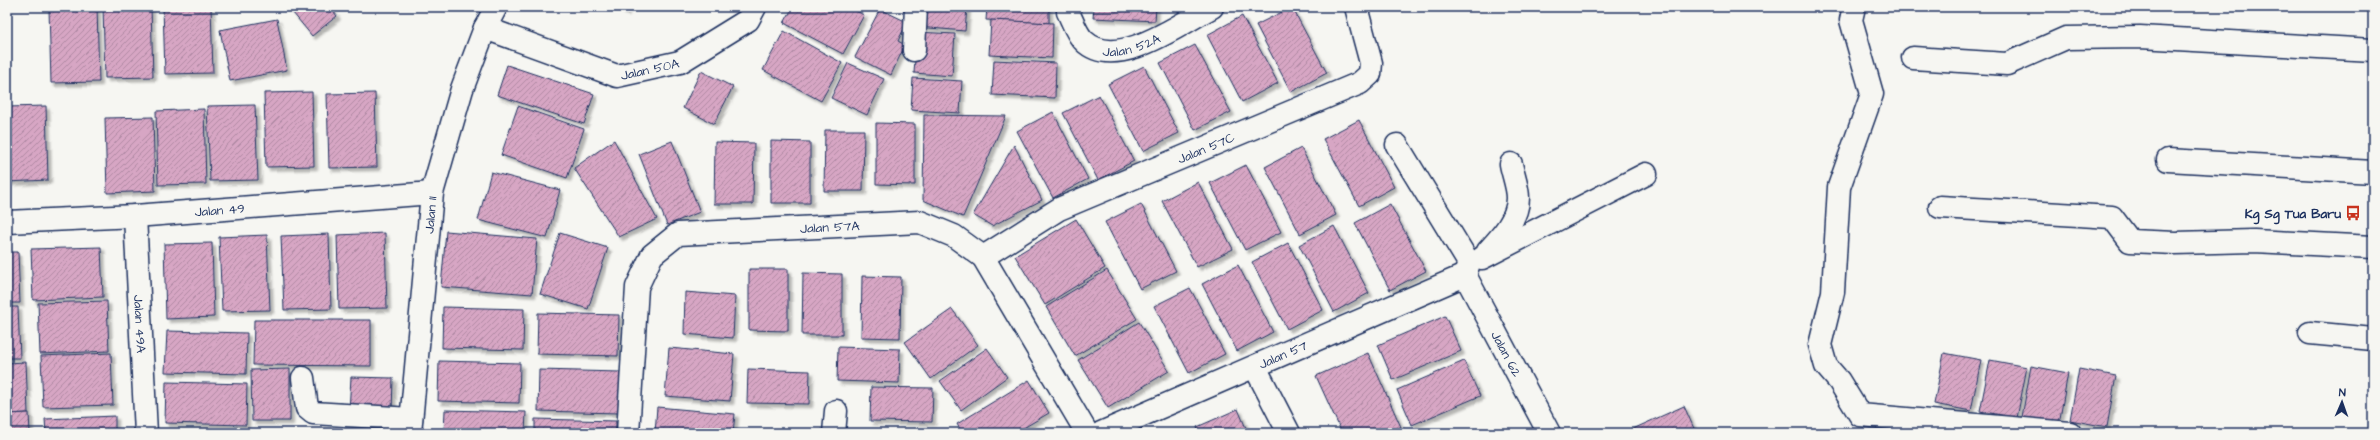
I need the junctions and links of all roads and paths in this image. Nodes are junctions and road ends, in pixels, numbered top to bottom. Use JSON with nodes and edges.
{"nodes":[{"id":1,"x":496,"y":7,"type":"edge"},
{"id":2,"x":755,"y":7,"type":"edge"},
{"id":3,"x":916,"y":7,"type":"edge"},
{"id":4,"x":1068,"y":7,"type":"edge"},
{"id":5,"x":1212,"y":7,"type":"edge"},
{"id":6,"x":1356,"y":7,"type":"edge"},
{"id":7,"x":1854,"y":7,"type":"edge"},
{"id":8,"x":485,"y":28,"type":"junction"},
{"id":9,"x":914,"y":50,"type":"dead end"},
{"id":10,"x":2373,"y":50,"type":"edge"},
{"id":11,"x":1913,"y":58,"type":"dead end"},
{"id":12,"x":1397,"y":145,"type":"dead end"},
{"id":13,"x":2168,"y":160,"type":"dead end"},
{"id":14,"x":1511,"y":164,"type":"dead end"},
{"id":15,"x":2373,"y":172,"type":"edge"},
{"id":16,"x":1646,"y":174,"type":"dead end"},
{"id":17,"x":432,"y":193,"type":"junction"},
{"id":18,"x":1940,"y":207,"type":"dead end"},
{"id":19,"x":134,"y":216,"type":"junction"},
{"id":20,"x":7,"y":222,"type":"edge"},
{"id":21,"x":2373,"y":247,"type":"edge"},
{"id":22,"x":984,"y":257,"type":"junction"},
{"id":23,"x":1472,"y":266,"type":"junction"},
{"id":24,"x":2310,"y":333,"type":"dead end"},
{"id":25,"x":2373,"y":339,"type":"edge"},
{"id":26,"x":1255,"y":368,"type":"junction"},
{"id":27,"x":303,"y":378,"type":"dead end"},
{"id":28,"x":836,"y":411,"type":"dead end"},
{"id":29,"x":410,"y":426,"type":"edge"},
{"id":30,"x":146,"y":433,"type":"edge"},
{"id":31,"x":628,"y":433,"type":"edge"},
{"id":32,"x":834,"y":433,"type":"edge"},
{"id":33,"x":1087,"y":433,"type":"edge"},
{"id":34,"x":1101,"y":433,"type":"edge"},
{"id":35,"x":1289,"y":433,"type":"edge"},
{"id":36,"x":1549,"y":433,"type":"edge"},
{"id":37,"x":2070,"y":433,"type":"edge"}],
"edges":[{"from":1,"to":8,"type":"street","name":"Jalan 11"},
{"from":2,"to":8,"type":"street","name":"Jalan 50A"},
{"from":3,"to":9,"type":"street"},
{"from":4,"to":5,"type":"street","name":"Jalan 52A"},
{"from":6,"to":22,"type":"street","name":"Jalan 57C"},
{"from":7,"to":37,"type":"street"},
{"from":8,"to":17,"type":"street","name":"Jalan 11"},
{"from":10,"to":11,"type":"street"},
{"from":12,"to":23,"type":"street","name":"Jalan 62"},
{"from":13,"to":15,"type":"street"},
{"from":14,"to":23,"type":"street"},
{"from":16,"to":23,"type":"street","name":"Jalan 57"},
{"from":17,"to":19,"type":"street","name":"Jalan 49"},
{"from":17,"to":29,"type":"street","name":"Jalan 11"},
{"from":18,"to":21,"type":"street"},
{"from":19,"to":20,"type":"street","name":"Jalan 49"},
{"from":19,"to":30,"type":"street","name":"Jalan 49A"},
{"from":22,"to":31,"type":"street","name":"Jalan 57A"},
{"from":22,"to":33,"type":"street","name":"Jalan 57A"},
{"from":23,"to":26,"type":"street","name":"Jalan 57"},
{"from":23,"to":36,"type":"street","name":"Jalan 62"},
{"from":24,"to":25,"type":"street"},
{"from":26,"to":34,"type":"street","name":"Jalan 57"},
{"from":26,"to":35,"type":"street"},
{"from":27,"to":29,"type":"street"},
{"from":28,"to":32,"type":"street"}]}
